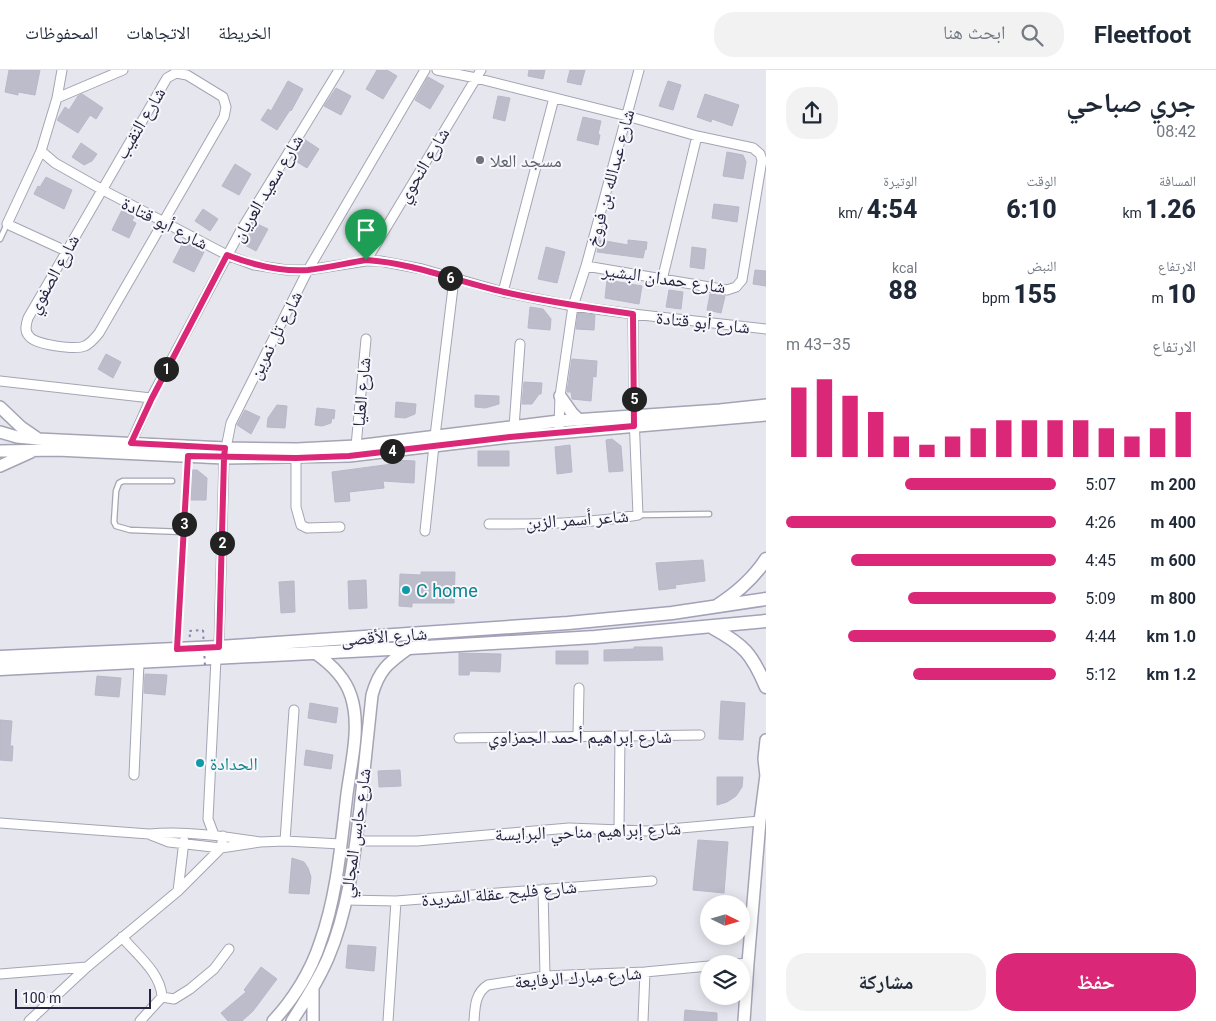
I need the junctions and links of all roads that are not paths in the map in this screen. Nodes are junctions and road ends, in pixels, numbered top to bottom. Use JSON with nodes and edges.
{"nodes":[{"id":1,"x":62,"y":70,"type":"edge"},
{"id":2,"x":123,"y":70,"type":"edge"},
{"id":3,"x":339,"y":70,"type":"edge"},
{"id":4,"x":425,"y":70,"type":"edge"},
{"id":5,"x":437,"y":70,"type":"edge"},
{"id":6,"x":639,"y":70,"type":"edge"},
{"id":7,"x":479,"y":74,"type":"edge"},
{"id":8,"x":57,"y":98,"type":"junction"},
{"id":9,"x":554,"y":98,"type":"junction"},
{"id":10,"x":627,"y":116,"type":"junction"},
{"id":11,"x":696,"y":136,"type":"junction"},
{"id":12,"x":41,"y":151,"type":"junction"},
{"id":13,"x":101,"y":189,"type":"junction"},
{"id":14,"x":163,"y":222,"type":"junction"},
{"id":15,"x":7,"y":224,"type":"junction"},
{"id":16,"x":0,"y":239,"type":"edge"},
{"id":17,"x":66,"y":251,"type":"junction"},
{"id":18,"x":227,"y":255,"type":"junction"},
{"id":19,"x":366,"y":260,"type":"junction"},
{"id":20,"x":586,"y":266,"type":"junction"},
{"id":21,"x":308,"y":270,"type":"junction"},
{"id":22,"x":454,"y":279,"type":"junction"},
{"id":23,"x":662,"y":280,"type":"junction"},
{"id":24,"x":504,"y":292,"type":"junction"},
{"id":25,"x":573,"y":306,"type":"junction"},
{"id":26,"x":633,"y":314,"type":"junction"},
{"id":27,"x":766,"y":329,"type":"edge"},
{"id":28,"x":366,"y":339,"type":"dead end"},
{"id":29,"x":520,"y":344,"type":"dead end"},
{"id":30,"x":0,"y":381,"type":"edge"},
{"id":31,"x":560,"y":396,"type":"junction"},
{"id":32,"x":152,"y":398,"type":"junction"},
{"id":33,"x":766,"y":405,"type":"edge"},
{"id":34,"x":0,"y":408,"type":"edge"},
{"id":35,"x":766,"y":415,"type":"edge"},
{"id":36,"x":559,"y":420,"type":"junction"},
{"id":37,"x":579,"y":420,"type":"junction"},
{"id":38,"x":634,"y":421,"type":"junction"},
{"id":39,"x":514,"y":427,"type":"junction"},
{"id":40,"x":0,"y":432,"type":"edge"},
{"id":41,"x":560,"y":433,"type":"junction"},
{"id":42,"x":38,"y":439,"type":"junction"},
{"id":43,"x":434,"y":441,"type":"junction"},
{"id":44,"x":131,"y":443,"type":"junction"},
{"id":45,"x":356,"y":446,"type":"junction"},
{"id":46,"x":0,"y":451,"type":"edge"},
{"id":47,"x":35,"y":451,"type":"junction"},
{"id":48,"x":225,"y":453,"type":"junction"},
{"id":49,"x":188,"y":456,"type":"junction"},
{"id":50,"x":296,"y":458,"type":"junction"},
{"id":51,"x":0,"y":466,"type":"edge"},
{"id":52,"x":172,"y":481,"type":"dead end"},
{"id":53,"x":709,"y":514,"type":"dead end"},
{"id":54,"x":638,"y":515,"type":"junction"},
{"id":55,"x":489,"y":524,"type":"dead end"},
{"id":56,"x":340,"y":527,"type":"dead end"},
{"id":57,"x":425,"y":531,"type":"dead end"},
{"id":58,"x":184,"y":532,"type":"junction"},
{"id":59,"x":766,"y":559,"type":"edge"},
{"id":60,"x":766,"y":600,"type":"edge"},
{"id":61,"x":714,"y":607,"type":"junction"},
{"id":62,"x":766,"y":622,"type":"edge"},
{"id":63,"x":713,"y":628,"type":"junction"},
{"id":64,"x":409,"y":648,"type":"junction"},
{"id":65,"x":177,"y":649,"type":"junction"},
{"id":66,"x":316,"y":653,"type":"junction"},
{"id":67,"x":0,"y":657,"type":"edge"},
{"id":68,"x":214,"y":657,"type":"junction"},
{"id":69,"x":138,"y":663,"type":"junction"},
{"id":70,"x":0,"y":670,"type":"edge"},
{"id":71,"x":766,"y":687,"type":"edge"},
{"id":72,"x":578,"y":688,"type":"dead end"},
{"id":73,"x":351,"y":695,"type":"junction"},
{"id":74,"x":372,"y":695,"type":"junction"},
{"id":75,"x":294,"y":710,"type":"dead end"},
{"id":76,"x":700,"y":735,"type":"dead end"},
{"id":77,"x":578,"y":736,"type":"junction"},
{"id":78,"x":620,"y":736,"type":"junction"},
{"id":79,"x":459,"y":738,"type":"dead end"},
{"id":80,"x":766,"y":740,"type":"edge"},
{"id":81,"x":134,"y":775,"type":"dead end"},
{"id":82,"x":766,"y":775,"type":"edge"},
{"id":83,"x":764,"y":804,"type":"edge"},
{"id":84,"x":208,"y":819,"type":"junction"},
{"id":85,"x":760,"y":821,"type":"junction"},
{"id":86,"x":0,"y":823,"type":"edge"},
{"id":87,"x":619,"y":829,"type":"junction"},
{"id":88,"x":186,"y":833,"type":"junction"},
{"id":89,"x":149,"y":834,"type":"junction"},
{"id":90,"x":198,"y":834,"type":"junction"},
{"id":91,"x":763,"y":834,"type":"edge"},
{"id":92,"x":218,"y":836,"type":"junction"},
{"id":93,"x":285,"y":841,"type":"junction"},
{"id":94,"x":356,"y":841,"type":"junction"},
{"id":95,"x":260,"y":842,"type":"junction"},
{"id":96,"x":341,"y":844,"type":"junction"},
{"id":97,"x":183,"y":845,"type":"junction"},
{"id":98,"x":221,"y":848,"type":"junction"},
{"id":99,"x":652,"y":881,"type":"dead end"},
{"id":100,"x":543,"y":889,"type":"junction"},
{"id":101,"x":178,"y":891,"type":"junction"},
{"id":102,"x":346,"y":900,"type":"junction"},
{"id":103,"x":396,"y":901,"type":"junction"},
{"id":104,"x":122,"y":937,"type":"junction"},
{"id":105,"x":229,"y":949,"type":"dead end"},
{"id":106,"x":743,"y":955,"type":"edge"},
{"id":107,"x":87,"y":967,"type":"junction"},
{"id":108,"x":700,"y":967,"type":"edge"},
{"id":109,"x":645,"y":972,"type":"junction"},
{"id":110,"x":0,"y":974,"type":"edge"},
{"id":111,"x":545,"y":976,"type":"junction"},
{"id":112,"x":313,"y":988,"type":"junction"},
{"id":113,"x":162,"y":997,"type":"junction"},
{"id":114,"x":743,"y":1005,"type":"edge"},
{"id":115,"x":29,"y":1021,"type":"edge"},
{"id":116,"x":140,"y":1021,"type":"edge"},
{"id":117,"x":274,"y":1021,"type":"edge"},
{"id":118,"x":292,"y":1021,"type":"edge"},
{"id":119,"x":313,"y":1021,"type":"edge"},
{"id":120,"x":388,"y":1021,"type":"edge"},
{"id":121,"x":474,"y":1021,"type":"edge"},
{"id":122,"x":643,"y":1021,"type":"edge"},
{"id":123,"x":744,"y":1021,"type":"edge"}],
"edges":[{"from":1,"to":8,"type":"street"},
{"from":2,"to":8,"type":"street"},
{"from":3,"to":18,"type":"street","name":"شارع سعيد العريان"},
{"from":4,"to":21,"type":"street","name":"شارع تل نمرين"},
{"from":5,"to":7,"type":"street","name":"شارع حمدان البشير"},
{"from":6,"to":10,"type":"street","name":"شارع عبدالله بن فروخ"},
{"from":7,"to":9,"type":"street","name":"شارع حمدان البشير"},
{"from":7,"to":19,"type":"street","name":"شارع النحوي"},
{"from":8,"to":12,"type":"street"},
{"from":9,"to":10,"type":"street","name":"شارع حمدان البشير"},
{"from":9,"to":24,"type":"street"},
{"from":10,"to":11,"type":"street","name":"شارع حمدان البشير"},
{"from":10,"to":20,"type":"street","name":"شارع عبدالله بن فروخ"},
{"from":11,"to":23,"type":"street"},
{"from":11,"to":23,"type":"street","name":"شارع حمدان البشير"},
{"from":12,"to":13,"type":"street","name":"شارع أبو قتادة"},
{"from":12,"to":15,"type":"street"},
{"from":13,"to":14,"type":"street","name":"شارع أبو قتادة"},
{"from":13,"to":14,"type":"street","name":"شارع النقيب"},
{"from":13,"to":17,"type":"street","name":"شارع الصفوي"},
{"from":14,"to":17,"type":"street","name":"شارع الصفوي"},
{"from":14,"to":18,"type":"street","name":"شارع أبو قتادة"},
{"from":15,"to":16,"type":"lane"},
{"from":15,"to":17,"type":"street"},
{"from":18,"to":21,"type":"street","name":"شارع أبو قتادة"},
{"from":18,"to":32,"type":"street","name":"شارع سعيد العريان"},
{"from":19,"to":21,"type":"street","name":"شارع أبو قتادة"},
{"from":19,"to":22,"type":"street","name":"شارع أبو قتادة"},
{"from":20,"to":23,"type":"street","name":"شارع حمدان البشير"},
{"from":20,"to":25,"type":"street","name":"شارع عبدالله بن فروخ"},
{"from":21,"to":48,"type":"street","name":"شارع تل نمرين"},
{"from":22,"to":24,"type":"street","name":"شارع أبو قتادة"},
{"from":22,"to":43,"type":"street"},
{"from":24,"to":25,"type":"street","name":"شارع أبو قتادة"},
{"from":25,"to":26,"type":"street","name":"شارع أبو قتادة"},
{"from":25,"to":31,"type":"street","name":"شارع عبدالله بن فروخ"},
{"from":26,"to":27,"type":"street","name":"شارع أبو قتادة"},
{"from":26,"to":38,"type":"street","name":"شاعر أسمر الزبن"},
{"from":28,"to":45,"type":"street","name":"شارع العليا"},
{"from":29,"to":39,"type":"street"},
{"from":30,"to":32,"type":"street"},
{"from":31,"to":36,"type":"street","name":"شارع عبدالله بن فروخ"},
{"from":31,"to":37,"type":"street"},
{"from":32,"to":44,"type":"street","name":"شارع سعيد العريان"},
{"from":33,"to":38,"type":"street"},
{"from":34,"to":42,"type":"street"},
{"from":35,"to":38,"type":"street"},
{"from":36,"to":37,"type":"street"},
{"from":36,"to":39,"type":"street"},
{"from":36,"to":41,"type":"street","name":"شارع عبدالله بن فروخ"},
{"from":37,"to":38,"type":"street"},
{"from":38,"to":41,"type":"street"},
{"from":38,"to":54,"type":"street","name":"شاعر أسمر الزبن"},
{"from":39,"to":43,"type":"street"},
{"from":40,"to":42,"type":"street"},
{"from":41,"to":43,"type":"street"},
{"from":42,"to":44,"type":"street"},
{"from":43,"to":45,"type":"street"},
{"from":43,"to":50,"type":"street"},
{"from":43,"to":57,"type":"street"},
{"from":44,"to":48,"type":"street"},
{"from":45,"to":48,"type":"street"},
{"from":46,"to":47,"type":"street"},
{"from":47,"to":49,"type":"street"},
{"from":47,"to":51,"type":"street"},
{"from":48,"to":49,"type":"street"},
{"from":48,"to":50,"type":"street"},
{"from":48,"to":68,"type":"street","name":"شارع تل نمرين"},
{"from":49,"to":58,"type":"lane"},
{"from":50,"to":56,"type":"street"},
{"from":52,"to":58,"type":"lane"},
{"from":53,"to":54,"type":"lane"},
{"from":54,"to":55,"type":"street","name":"شاعر أسمر الزبن"},
{"from":58,"to":65,"type":"lane"},
{"from":59,"to":61,"type":"main road"},
{"from":60,"to":61,"type":"main road","name":"شارع الأقصى"},
{"from":61,"to":68,"type":"main road","name":"شارع الأقصى"},
{"from":62,"to":63,"type":"main road","name":"شارع الأقصى"},
{"from":63,"to":64,"type":"main road","name":"شارع الأقصى"},
{"from":63,"to":71,"type":"main road"},
{"from":64,"to":66,"type":"main road","name":"شارع الأقصى"},
{"from":64,"to":74,"type":"street","name":"شارع حابس المجالي"},
{"from":65,"to":67,"type":"main road","name":"شارع الأقصى"},
{"from":65,"to":68,"type":"main road","name":"شارع الأقصى"},
{"from":66,"to":68,"type":"main road","name":"شارع الأقصى"},
{"from":66,"to":73,"type":"street","name":"شارع حابس المجالي"},
{"from":68,"to":69,"type":"main road","name":"شارع الأقصى"},
{"from":68,"to":84,"type":"street","name":"شارع تل نمرين"},
{"from":69,"to":70,"type":"main road","name":"شارع الأقصى"},
{"from":69,"to":81,"type":"street"},
{"from":72,"to":77,"type":"street"},
{"from":73,"to":74,"type":"street"},
{"from":73,"to":96,"type":"street","name":"شارع حابس المجالي"},
{"from":74,"to":94,"type":"street","name":"شارع حابس المجالي"},
{"from":75,"to":93,"type":"street"},
{"from":76,"to":78,"type":"street","name":"شارع إبراهيم أحمد الجمزاوي"},
{"from":77,"to":78,"type":"street","name":"شارع إبراهيم أحمد الجمزاوي"},
{"from":77,"to":79,"type":"street","name":"شارع إبراهيم أحمد الجمزاوي"},
{"from":78,"to":87,"type":"street"},
{"from":80,"to":82,"type":"street"},
{"from":82,"to":83,"type":"street"},
{"from":83,"to":85,"type":"street"},
{"from":84,"to":90,"type":"street"},
{"from":84,"to":92,"type":"street"},
{"from":85,"to":87,"type":"street","name":"شارع إبراهيم مناحي البرايسة"},
{"from":85,"to":91,"type":"street"},
{"from":86,"to":89,"type":"street"},
{"from":87,"to":94,"type":"street","name":"شارع إبراهيم مناحي البرايسة"},
{"from":88,"to":89,"type":"street"},
{"from":88,"to":90,"type":"street"},
{"from":88,"to":97,"type":"street"},
{"from":89,"to":97,"type":"street"},
{"from":90,"to":92,"type":"street"},
{"from":91,"to":106,"type":"street"},
{"from":92,"to":95,"type":"street"},
{"from":92,"to":98,"type":"street"},
{"from":93,"to":95,"type":"street"},
{"from":93,"to":96,"type":"street"},
{"from":94,"to":102,"type":"street","name":"شارع حابس المجالي"},
{"from":95,"to":98,"type":"street"},
{"from":96,"to":117,"type":"street","name":"شارع حابس المجالي"},
{"from":97,"to":98,"type":"street"},
{"from":97,"to":101,"type":"street"},
{"from":98,"to":101,"type":"street"},
{"from":99,"to":100,"type":"street","name":"شارع فليح عقلة الشريدة"},
{"from":100,"to":103,"type":"street","name":"شارع فليح عقلة الشريدة"},
{"from":100,"to":111,"type":"street"},
{"from":101,"to":104,"type":"street"},
{"from":102,"to":103,"type":"street","name":"شارع فليح عقلة الشريدة"},
{"from":102,"to":112,"type":"street","name":"شارع حابس المجالي"},
{"from":103,"to":120,"type":"street"},
{"from":104,"to":107,"type":"street"},
{"from":104,"to":113,"type":"street"},
{"from":105,"to":113,"type":"street"},
{"from":107,"to":110,"type":"street"},
{"from":107,"to":115,"type":"street"},
{"from":108,"to":109,"type":"street","name":"شارع مبارك الرفايعة"},
{"from":109,"to":111,"type":"street","name":"شارع مبارك الرفايعة"},
{"from":109,"to":122,"type":"street"},
{"from":111,"to":121,"type":"street","name":"شارع مبارك الرفايعة"},
{"from":112,"to":118,"type":"street","name":"شارع حابس المجالي"},
{"from":112,"to":119,"type":"street"},
{"from":113,"to":116,"type":"street"},
{"from":114,"to":123,"type":"street"}]}
